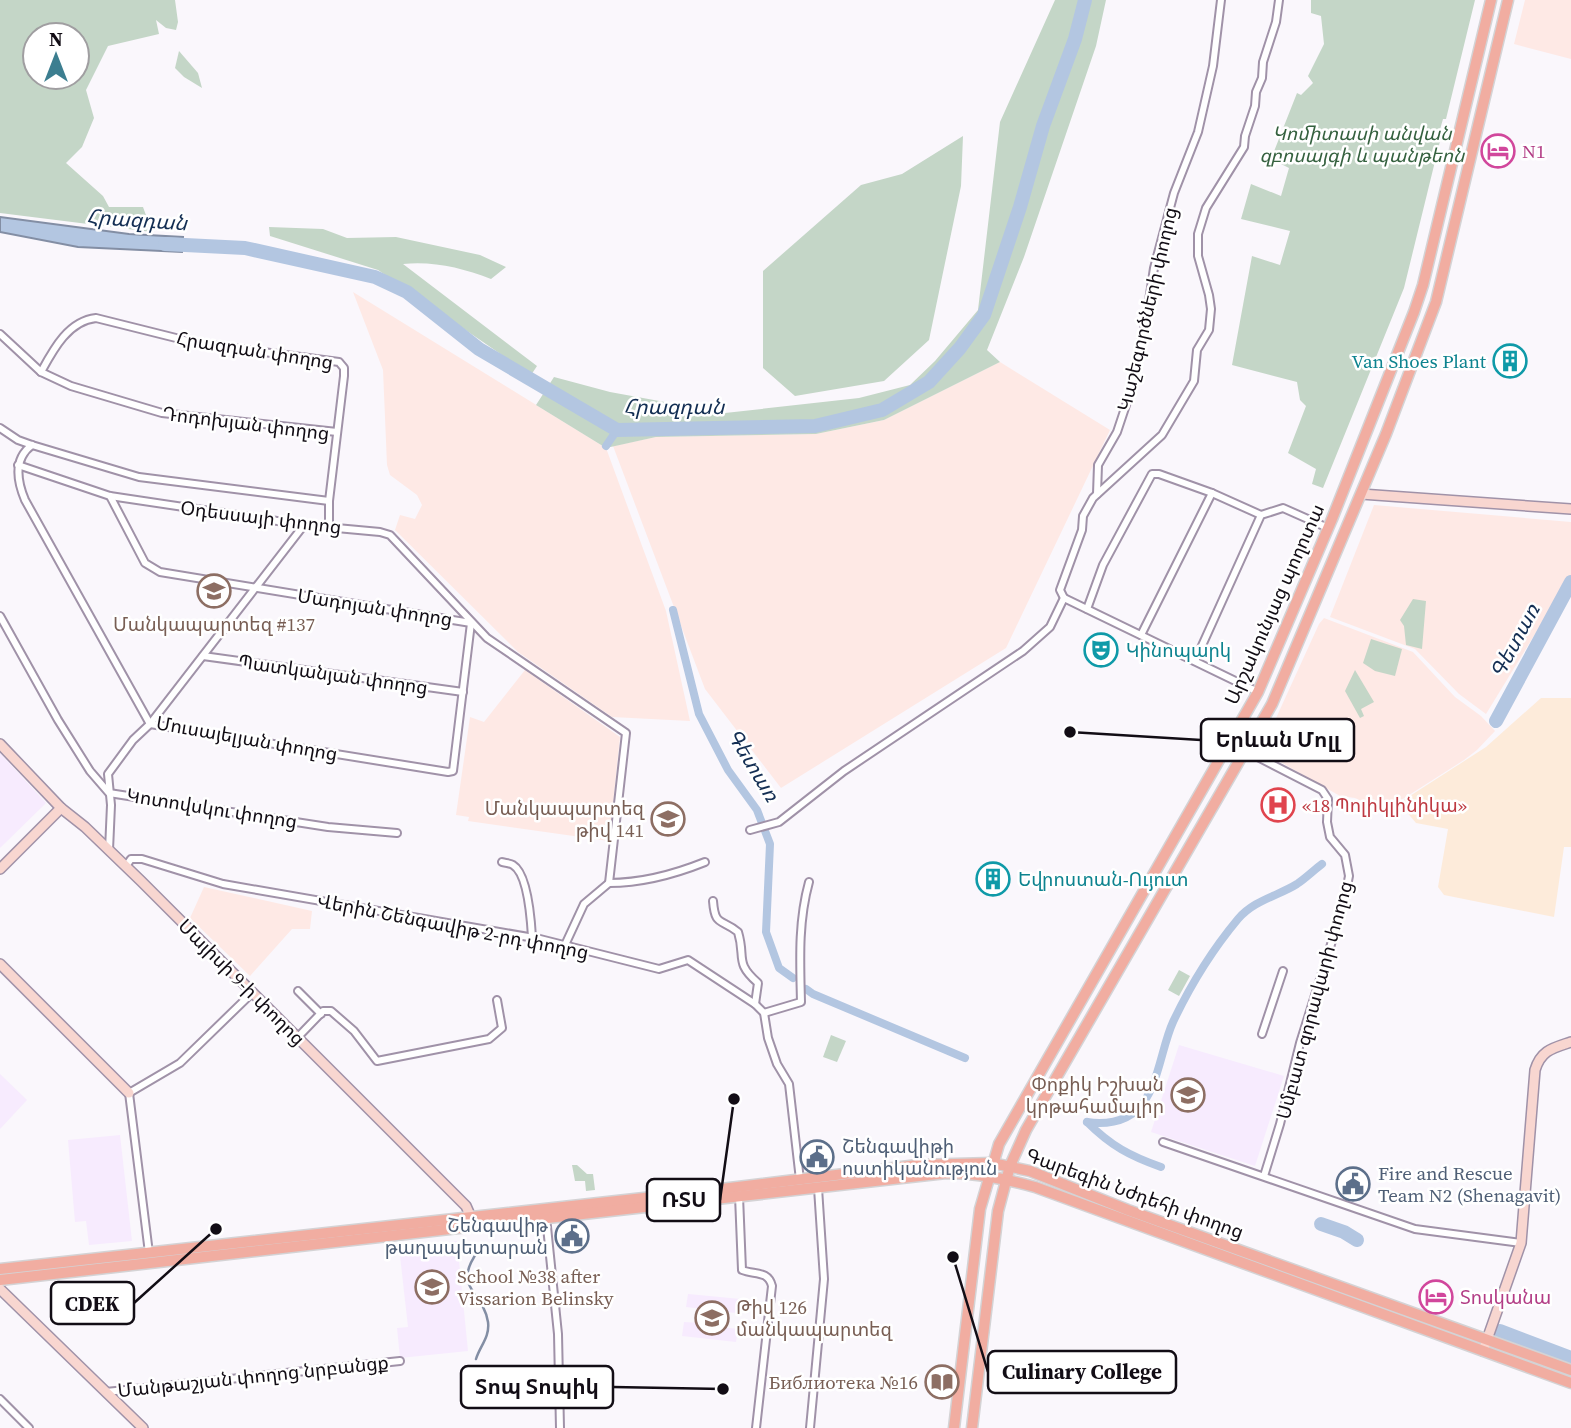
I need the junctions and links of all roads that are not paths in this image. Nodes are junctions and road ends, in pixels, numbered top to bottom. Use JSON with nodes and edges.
{"nodes":[{"id":1,"x":1222,"y":0,"type":"edge"},
{"id":2,"x":1279,"y":0,"type":"edge"},
{"id":3,"x":1491,"y":0,"type":"edge"},
{"id":4,"x":1508,"y":0,"type":"edge"},
{"id":5,"x":0,"y":334,"type":"edge"},
{"id":6,"x":38,"y":372,"type":"junction"},
{"id":7,"x":0,"y":428,"type":"edge"},
{"id":8,"x":337,"y":432,"type":"junction"},
{"id":9,"x":32,"y":445,"type":"junction"},
{"id":10,"x":19,"y":465,"type":"junction"},
{"id":11,"x":1212,"y":493,"type":"junction"},
{"id":12,"x":1097,"y":494,"type":"junction"},
{"id":13,"x":1361,"y":494,"type":"junction"},
{"id":14,"x":110,"y":496,"type":"junction"},
{"id":15,"x":329,"y":500,"type":"junction"},
{"id":16,"x":1571,"y":509,"type":"edge"},
{"id":17,"x":1261,"y":516,"type":"junction"},
{"id":18,"x":304,"y":525,"type":"junction"},
{"id":19,"x":329,"y":526,"type":"junction"},
{"id":20,"x":1328,"y":527,"type":"junction"},
{"id":21,"x":1310,"y":569,"type":"junction"},
{"id":22,"x":1326,"y":577,"type":"junction"},
{"id":23,"x":257,"y":587,"type":"junction"},
{"id":24,"x":1064,"y":598,"type":"junction"},
{"id":25,"x":1296,"y":603,"type":"junction"},
{"id":26,"x":1087,"y":609,"type":"junction"},
{"id":27,"x":1312,"y":609,"type":"junction"},
{"id":28,"x":0,"y":616,"type":"edge"},
{"id":29,"x":471,"y":623,"type":"junction"},
{"id":30,"x":1141,"y":635,"type":"junction"},
{"id":31,"x":203,"y":656,"type":"junction"},
{"id":32,"x":1195,"y":661,"type":"junction"},
{"id":33,"x":463,"y":692,"type":"junction"},
{"id":34,"x":1258,"y":692,"type":"junction"},
{"id":35,"x":150,"y":724,"type":"junction"},
{"id":36,"x":0,"y":744,"type":"edge"},
{"id":37,"x":1246,"y":751,"type":"junction"},
{"id":38,"x":109,"y":793,"type":"junction"},
{"id":39,"x":61,"y":808,"type":"junction"},
{"id":40,"x":750,"y":830,"type":"dead end"},
{"id":41,"x":397,"y":833,"type":"dead end"},
{"id":42,"x":109,"y":850,"type":"junction"},
{"id":43,"x":502,"y":862,"type":"dead end"},
{"id":44,"x":705,"y":862,"type":"dead end"},
{"id":45,"x":126,"y":866,"type":"junction"},
{"id":46,"x":0,"y":869,"type":"edge"},
{"id":47,"x":809,"y":882,"type":"dead end"},
{"id":48,"x":610,"y":883,"type":"junction"},
{"id":49,"x":713,"y":901,"type":"dead end"},
{"id":50,"x":533,"y":937,"type":"junction"},
{"id":51,"x":565,"y":945,"type":"junction"},
{"id":52,"x":1105,"y":958,"type":"junction"},
{"id":53,"x":0,"y":964,"type":"edge"},
{"id":54,"x":1120,"y":968,"type":"junction"},
{"id":55,"x":1283,"y":971,"type":"dead end"},
{"id":56,"x":298,"y":991,"type":"dead end"},
{"id":57,"x":253,"y":992,"type":"junction"},
{"id":58,"x":497,"y":1000,"type":"dead end"},
{"id":59,"x":755,"y":1004,"type":"junction"},
{"id":60,"x":764,"y":1013,"type":"junction"},
{"id":61,"x":321,"y":1014,"type":"junction"},
{"id":62,"x":1262,"y":1034,"type":"dead end"},
{"id":63,"x":298,"y":1038,"type":"junction"},
{"id":64,"x":1571,"y":1042,"type":"edge"},
{"id":65,"x":129,"y":1093,"type":"junction"},
{"id":66,"x":1163,"y":1142,"type":"dead end"},
{"id":67,"x":992,"y":1163,"type":"junction"},
{"id":68,"x":1010,"y":1166,"type":"junction"},
{"id":69,"x":989,"y":1175,"type":"junction"},
{"id":70,"x":1264,"y":1176,"type":"junction"},
{"id":71,"x":1006,"y":1178,"type":"junction"},
{"id":72,"x":800,"y":1180,"type":"junction"},
{"id":73,"x":818,"y":1188,"type":"junction"},
{"id":74,"x":739,"y":1196,"type":"junction"},
{"id":75,"x":546,"y":1217,"type":"junction"},
{"id":76,"x":473,"y":1222,"type":"junction"},
{"id":77,"x":1521,"y":1243,"type":"junction"},
{"id":78,"x":149,"y":1253,"type":"junction"},
{"id":79,"x":0,"y":1269,"type":"edge"},
{"id":80,"x":0,"y":1280,"type":"edge"},
{"id":81,"x":0,"y":1289,"type":"edge"},
{"id":82,"x":1485,"y":1346,"type":"junction"},
{"id":83,"x":400,"y":1361,"type":"dead end"},
{"id":84,"x":1571,"y":1370,"type":"edge"},
{"id":85,"x":1571,"y":1383,"type":"edge"},
{"id":86,"x":106,"y":1392,"type":"junction"},
{"id":87,"x":958,"y":1394,"type":"junction"},
{"id":88,"x":976,"y":1398,"type":"junction"},
{"id":89,"x":0,"y":1399,"type":"edge"},
{"id":90,"x":954,"y":1426,"type":"edge"},
{"id":91,"x":972,"y":1426,"type":"edge"},
{"id":92,"x":29,"y":1428,"type":"edge"},
{"id":93,"x":143,"y":1428,"type":"edge"},
{"id":94,"x":560,"y":1428,"type":"edge"},
{"id":95,"x":756,"y":1428,"type":"edge"},
{"id":96,"x":810,"y":1428,"type":"edge"}],
"edges":[{"from":1,"to":12,"type":"street","name":"Կաշեգործների փողոց"},
{"from":2,"to":12,"type":"street","name":"Կաշեգործների փողոց"},
{"from":3,"to":20,"type":"main road","name":"Արշակունյաց պողոտա"},
{"from":4,"to":13,"type":"main road","name":"Արշակունյաց պողոտա"},
{"from":5,"to":6,"type":"street","name":"Դոդոխյան փողոց"},
{"from":6,"to":8,"type":"street","name":"Դոդոխյան փողոց"},
{"from":6,"to":8,"type":"street","name":"Հրազդան փողոց"},
{"from":7,"to":9,"type":"street","name":"Օդեսսայի փողոց"},
{"from":8,"to":15,"type":"street","name":"Դոդոխյան փողոց"},
{"from":9,"to":10,"type":"street"},
{"from":9,"to":15,"type":"street","name":"Օդեսսայի փողոց"},
{"from":10,"to":14,"type":"street","name":"Օդեսսայի փողոց"},
{"from":10,"to":35,"type":"street","name":"Մուսայելյան փողոց"},
{"from":11,"to":17,"type":"street"},
{"from":11,"to":26,"type":"street"},
{"from":11,"to":30,"type":"street"},
{"from":12,"to":24,"type":"street","name":"Կաշեգործների փողոց"},
{"from":13,"to":16,"type":"street"},
{"from":13,"to":22,"type":"main road","name":"Արշակունյաց պողոտա"},
{"from":14,"to":18,"type":"street","name":"Օդեսսայի փողոց"},
{"from":14,"to":23,"type":"street","name":"Մադոյան փողոց"},
{"from":15,"to":19,"type":"street","name":"Դոդոխյան փողոց"},
{"from":17,"to":20,"type":"street"},
{"from":17,"to":32,"type":"street"},
{"from":18,"to":19,"type":"street","name":"Օդեսսայի փողոց"},
{"from":18,"to":23,"type":"street"},
{"from":19,"to":29,"type":"street","name":"Օդեսսայի փողոց"},
{"from":20,"to":21,"type":"main road","name":"Արշակունյաց պողոտա"},
{"from":21,"to":22,"type":"main road"},
{"from":21,"to":25,"type":"main road","name":"Արշակունյաց պողոտա"},
{"from":22,"to":27,"type":"main road","name":"Արշակունյաց պողոտա"},
{"from":23,"to":29,"type":"street","name":"Մադոյան փողոց"},
{"from":23,"to":31,"type":"street"},
{"from":24,"to":26,"type":"street"},
{"from":24,"to":40,"type":"street"},
{"from":25,"to":27,"type":"main road"},
{"from":25,"to":34,"type":"main road","name":"Արշակունյաց պողոտա"},
{"from":26,"to":30,"type":"street"},
{"from":27,"to":37,"type":"main road","name":"Արշակունյաց պողոտա"},
{"from":28,"to":38,"type":"street","name":"Կոտովսկու փողոց"},
{"from":29,"to":33,"type":"street"},
{"from":29,"to":48,"type":"street","name":"Մադոյան փողոց"},
{"from":30,"to":32,"type":"street"},
{"from":31,"to":33,"type":"street","name":"Պատկանյան փողոց"},
{"from":31,"to":35,"type":"street"},
{"from":32,"to":34,"type":"street"},
{"from":33,"to":35,"type":"street","name":"Մուսայելյան փողոց"},
{"from":34,"to":52,"type":"main road","name":"Արշակունյաց պողոտա"},
{"from":35,"to":38,"type":"street"},
{"from":36,"to":39,"type":"street","name":"Մայիսի 9-ի փողոց"},
{"from":37,"to":54,"type":"main road","name":"Արշակունյաց պողոտա"},
{"from":37,"to":70,"type":"street","name":"Սմբատ զորավարի փողոց"},
{"from":38,"to":41,"type":"street","name":"Կոտովսկու փողոց"},
{"from":38,"to":42,"type":"street"},
{"from":39,"to":42,"type":"street","name":"Մայիսի 9-ի փողոց"},
{"from":39,"to":46,"type":"street"},
{"from":42,"to":45,"type":"street","name":"Մայիսի 9-ի փողոց"},
{"from":43,"to":50,"type":"street"},
{"from":44,"to":48,"type":"street"},
{"from":45,"to":50,"type":"street","name":"Վերին Շենգավիթ 2-րդ փողոց"},
{"from":45,"to":57,"type":"street","name":"Մայիսի 9-ի փողոց"},
{"from":47,"to":60,"type":"street"},
{"from":48,"to":51,"type":"street"},
{"from":49,"to":59,"type":"street"},
{"from":50,"to":51,"type":"street","name":"Վերին Շենգավիթ 2-րդ փողոց"},
{"from":51,"to":59,"type":"street","name":"Վերին Շենգավիթ 2-րդ փողոց"},
{"from":52,"to":54,"type":"main road"},
{"from":52,"to":67,"type":"main road","name":"Արշակունյաց պողոտա"},
{"from":53,"to":65,"type":"street"},
{"from":54,"to":68,"type":"main road","name":"Արշակունյաց պողոտա"},
{"from":55,"to":62,"type":"street"},
{"from":56,"to":61,"type":"street"},
{"from":57,"to":63,"type":"street","name":"Մայիսի 9-ի փողոց"},
{"from":57,"to":65,"type":"street"},
{"from":58,"to":61,"type":"street"},
{"from":59,"to":60,"type":"street","name":"Վերին Շենգավիթ 2-րդ փողոց"},
{"from":60,"to":72,"type":"street"},
{"from":61,"to":63,"type":"street"},
{"from":63,"to":76,"type":"street","name":"Մայիսի 9-ի փողոց"},
{"from":64,"to":77,"type":"street"},
{"from":65,"to":78,"type":"street"},
{"from":66,"to":70,"type":"street"},
{"from":67,"to":68,"type":"main road","name":"Գարեգին Նժդեհի փողոց"},
{"from":67,"to":69,"type":"main road","name":"Արշակունյաց պողոտա"},
{"from":67,"to":72,"type":"main road","name":"Գարեգին Նժդեհի փողոց"},
{"from":68,"to":71,"type":"main road","name":"Արշակունյաց պողոտա"},
{"from":68,"to":82,"type":"main road","name":"Գարեգին Նժդեհի փողոց"},
{"from":69,"to":71,"type":"main road","name":"Գարեգին Նժդեհի փողոց"},
{"from":69,"to":73,"type":"main road","name":"Գարեգին Նժդեհի փողոց"},
{"from":69,"to":87,"type":"main road","name":"Արշակունյաց պողոտա"},
{"from":70,"to":77,"type":"street"},
{"from":71,"to":82,"type":"main road","name":"Գարեգին Նժդեհի փողոց"},
{"from":71,"to":88,"type":"main road","name":"Արշակունյաց պողոտա"},
{"from":72,"to":76,"type":"main road","name":"Գարեգին Նժդեհի փողոց"},
{"from":73,"to":74,"type":"main road","name":"Գարեգին Նժդեհի փողոց"},
{"from":73,"to":96,"type":"street"},
{"from":74,"to":75,"type":"main road","name":"Գարեգին Նժդեհի փողոց"},
{"from":74,"to":95,"type":"street"},
{"from":75,"to":76,"type":"main road","name":"Գարեգին Նժդեհի փողոց"},
{"from":75,"to":94,"type":"street"},
{"from":76,"to":78,"type":"main road","name":"Գարեգին Նժդեհի փողոց"},
{"from":76,"to":80,"type":"main road","name":"Գարեգին Նժդեհի փողոց"},
{"from":77,"to":82,"type":"street"},
{"from":78,"to":79,"type":"main road","name":"Գարեգին Նժդեհի փողոց"},
{"from":81,"to":86,"type":"street"},
{"from":82,"to":84,"type":"main road","name":"Գարեգին Նժդեհի փողոց"},
{"from":82,"to":85,"type":"main road","name":"Գարեգին Նժդեհի փողոց"},
{"from":83,"to":86,"type":"street","name":"Մանթաշյան փողոց նրբանցք"},
{"from":86,"to":93,"type":"street"},
{"from":87,"to":88,"type":"main road"},
{"from":87,"to":90,"type":"main road","name":"Արշակունյաց պողոտա"},
{"from":88,"to":91,"type":"main road","name":"Արշակունյաց պողոտա"},
{"from":89,"to":92,"type":"street"},
{"from":90,"to":91,"type":"main road"}]}
